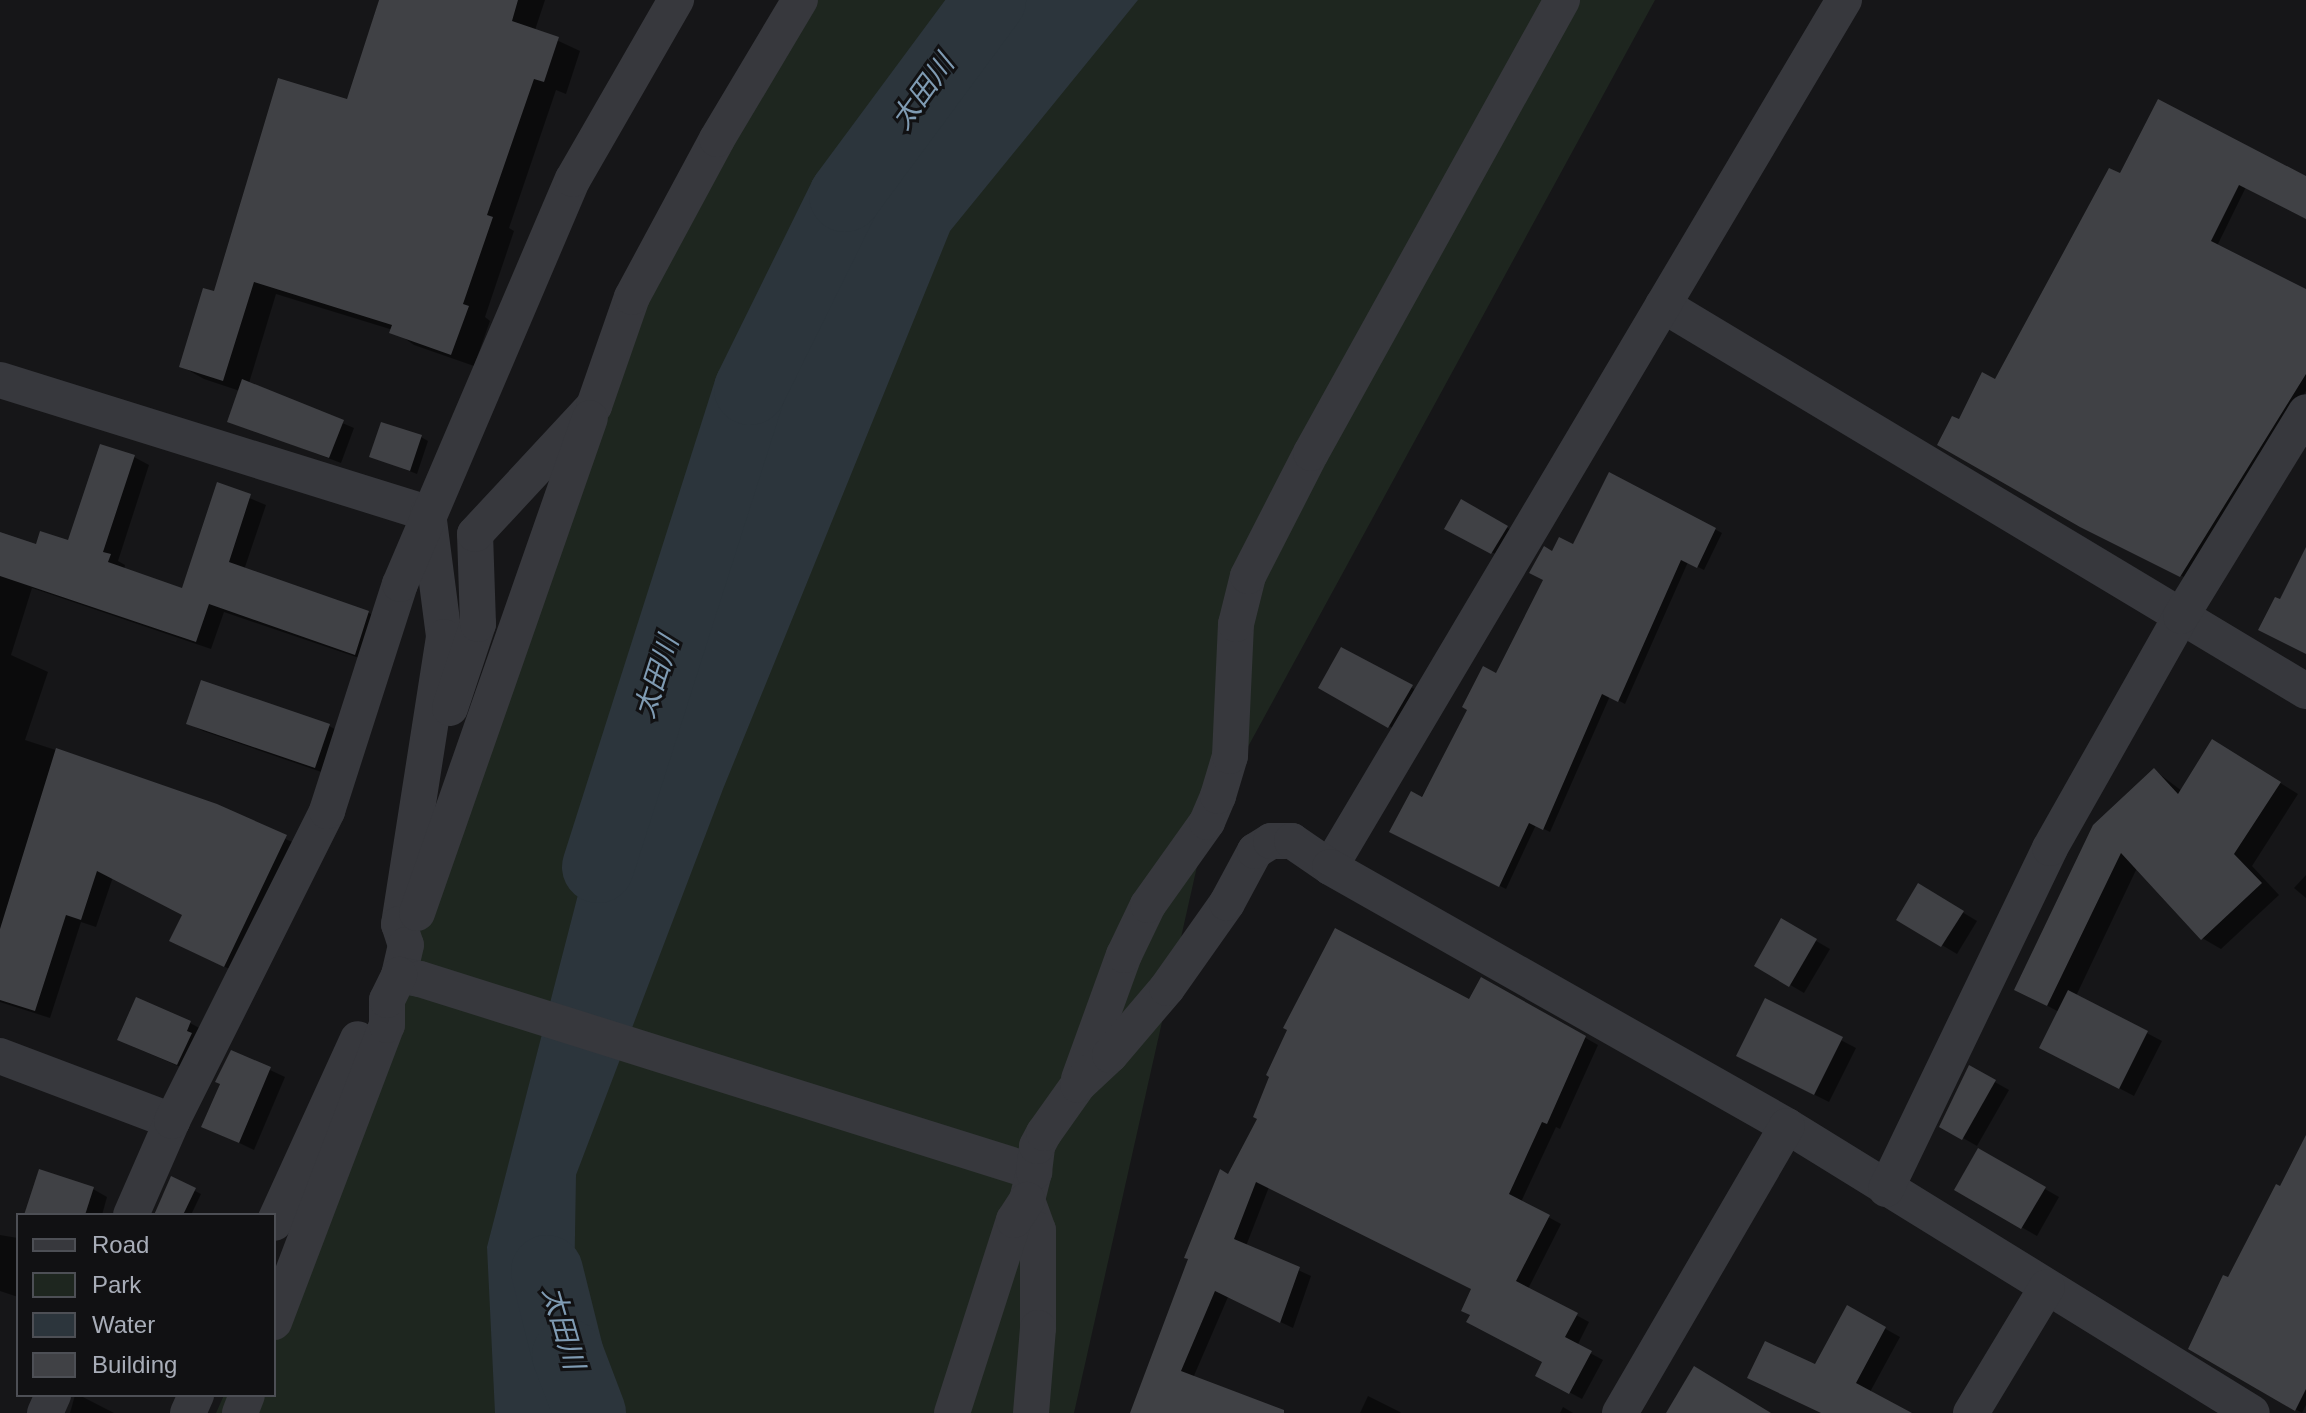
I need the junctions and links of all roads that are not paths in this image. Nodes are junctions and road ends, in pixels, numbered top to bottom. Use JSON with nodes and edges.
{"nodes":[{"id":1,"x":676,"y":0,"type":"edge"},
{"id":2,"x":800,"y":0,"type":"edge"},
{"id":3,"x":1562,"y":0,"type":"edge"},
{"id":4,"x":1844,"y":0,"type":"edge"},
{"id":5,"x":1663,"y":305,"type":"junction"},
{"id":6,"x":0,"y":380,"type":"edge"},
{"id":7,"x":594,"y":406,"type":"junction"},
{"id":8,"x":2306,"y":412,"type":"edge"},
{"id":9,"x":428,"y":513,"type":"junction"},
{"id":10,"x":2181,"y":616,"type":"junction"},
{"id":11,"x":2306,"y":691,"type":"edge"},
{"id":12,"x":418,"y":803,"type":"junction"},
{"id":13,"x":1330,"y":867,"type":"junction"},
{"id":14,"x":403,"y":975,"type":"junction"},
{"id":15,"x":0,"y":1056,"type":"edge"},
{"id":16,"x":1078,"y":1085,"type":"junction"},
{"id":17,"x":172,"y":1121,"type":"junction"},
{"id":18,"x":1787,"y":1126,"type":"junction"},
{"id":19,"x":1024,"y":1180,"type":"junction"},
{"id":20,"x":1886,"y":1189,"type":"junction"},
{"id":21,"x":132,"y":1213,"type":"edge"},
{"id":22,"x":276,"y":1219,"type":"edge"},
{"id":23,"x":2047,"y":1287,"type":"junction"},
{"id":24,"x":276,"y":1317,"type":"edge"},
{"id":25,"x":952,"y":1413,"type":"edge"},
{"id":26,"x":1031,"y":1413,"type":"edge"},
{"id":27,"x":1620,"y":1413,"type":"edge"},
{"id":28,"x":1971,"y":1413,"type":"edge"},
{"id":29,"x":2252,"y":1413,"type":"edge"}],
"edges":[{"from":1,"to":9,"type":"street"},
{"from":2,"to":7,"type":"street"},
{"from":3,"to":16,"type":"street"},
{"from":4,"to":5,"type":"street"},
{"from":5,"to":10,"type":"street"},
{"from":5,"to":13,"type":"street"},
{"from":6,"to":9,"type":"street"},
{"from":7,"to":12,"type":"street"},
{"from":7,"to":14,"type":"street"},
{"from":8,"to":10,"type":"street"},
{"from":9,"to":12,"type":"street"},
{"from":9,"to":17,"type":"street"},
{"from":10,"to":11,"type":"street"},
{"from":10,"to":20,"type":"street"},
{"from":12,"to":14,"type":"street"},
{"from":13,"to":16,"type":"street"},
{"from":13,"to":18,"type":"street"},
{"from":14,"to":19,"type":"street"},
{"from":14,"to":22,"type":"street"},
{"from":14,"to":24,"type":"street"},
{"from":15,"to":17,"type":"street"},
{"from":16,"to":19,"type":"street"},
{"from":17,"to":21,"type":"street"},
{"from":18,"to":20,"type":"street"},
{"from":18,"to":27,"type":"street"},
{"from":19,"to":25,"type":"street"},
{"from":19,"to":26,"type":"street"},
{"from":20,"to":23,"type":"street"},
{"from":23,"to":28,"type":"street"},
{"from":23,"to":29,"type":"street"}]}
